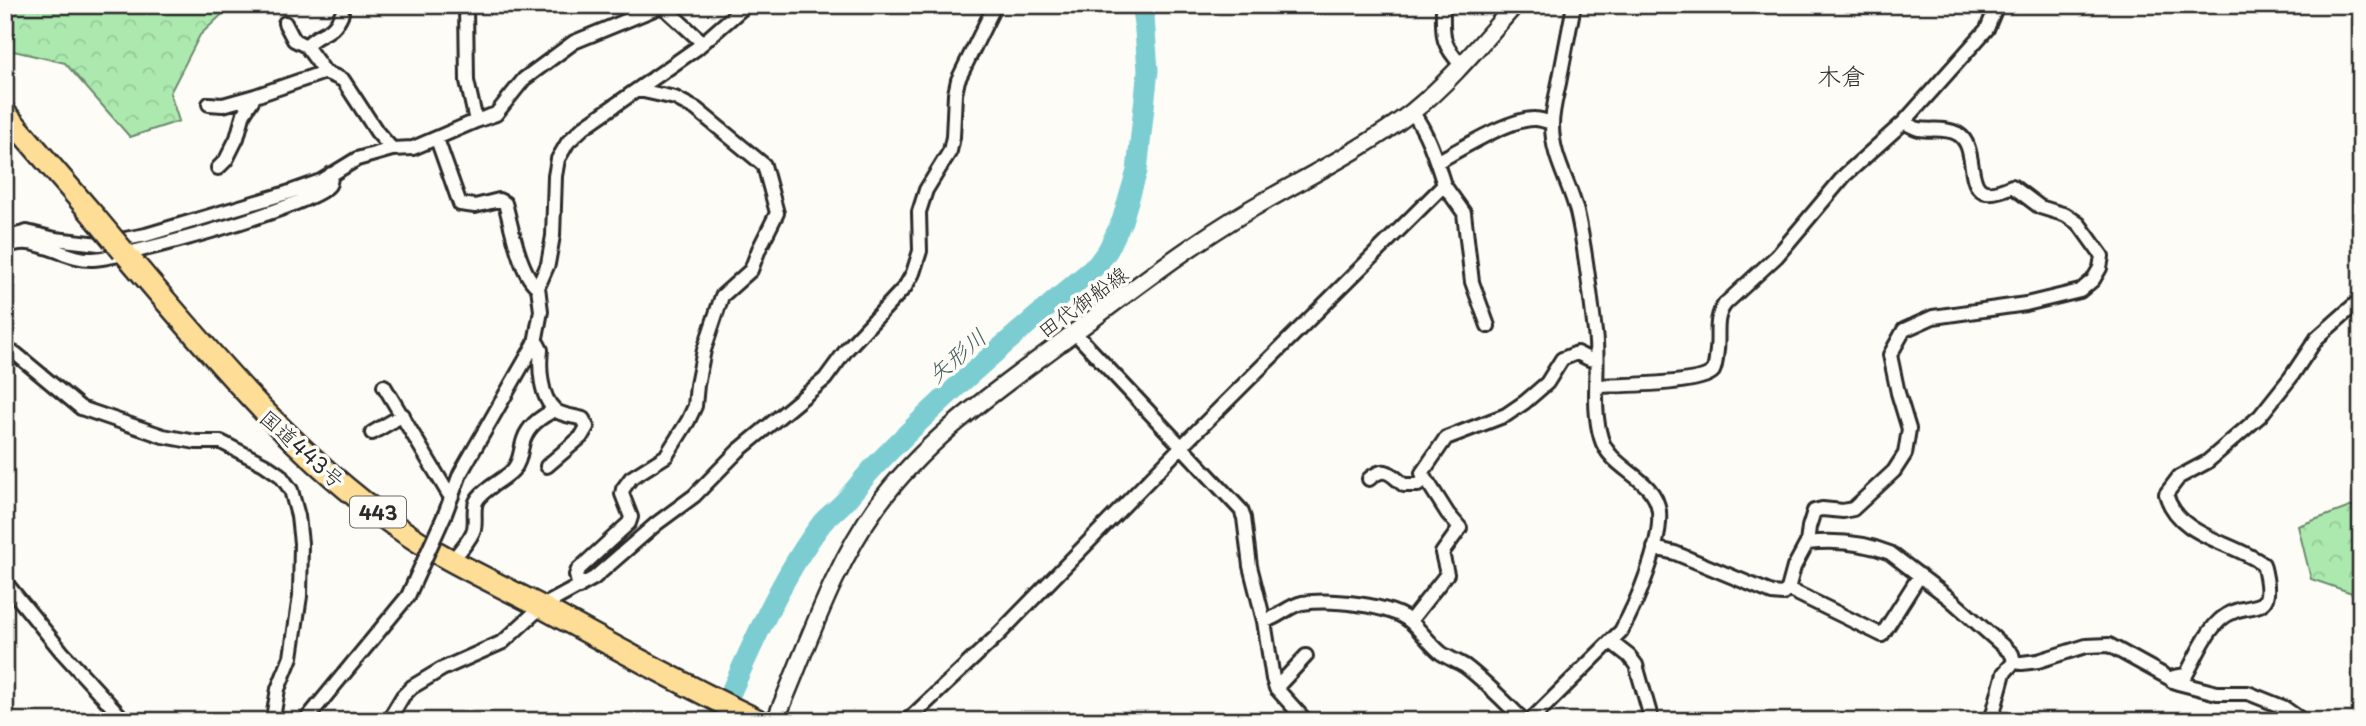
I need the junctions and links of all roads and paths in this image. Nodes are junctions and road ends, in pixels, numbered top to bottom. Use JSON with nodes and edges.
{"nodes":[{"id":1,"x":466,"y":5,"type":"edge"},
{"id":2,"x":746,"y":5,"type":"edge"},
{"id":3,"x":995,"y":5,"type":"edge"},
{"id":4,"x":1443,"y":5,"type":"edge"},
{"id":5,"x":1515,"y":5,"type":"edge"},
{"id":6,"x":1574,"y":5,"type":"edge"},
{"id":7,"x":1997,"y":5,"type":"edge"},
{"id":8,"x":342,"y":13,"type":"dead end"},
{"id":9,"x":285,"y":23,"type":"dead end"},
{"id":10,"x":703,"y":43,"type":"junction"},
{"id":11,"x":306,"y":46,"type":"junction"},
{"id":12,"x":1462,"y":66,"type":"junction"},
{"id":13,"x":325,"y":72,"type":"junction"},
{"id":14,"x":639,"y":90,"type":"junction"},
{"id":15,"x":255,"y":96,"type":"junction"},
{"id":16,"x":209,"y":104,"type":"dead end"},
{"id":17,"x":1412,"y":112,"type":"junction"},
{"id":18,"x":5,"y":113,"type":"edge"},
{"id":19,"x":476,"y":121,"type":"junction"},
{"id":20,"x":1903,"y":122,"type":"junction"},
{"id":21,"x":1552,"y":123,"type":"junction"},
{"id":22,"x":437,"y":139,"type":"junction"},
{"id":23,"x":392,"y":149,"type":"junction"},
{"id":24,"x":1437,"y":162,"type":"junction"},
{"id":25,"x":218,"y":168,"type":"dead end"},
{"id":26,"x":331,"y":174,"type":"junction"},
{"id":27,"x":1444,"y":186,"type":"junction"},
{"id":28,"x":5,"y":239,"type":"edge"},
{"id":29,"x":5,"y":248,"type":"edge"},
{"id":30,"x":124,"y":252,"type":"junction"},
{"id":31,"x":538,"y":287,"type":"junction"},
{"id":32,"x":2361,"y":299,"type":"edge"},
{"id":33,"x":1488,"y":326,"type":"dead end"},
{"id":34,"x":1075,"y":333,"type":"junction"},
{"id":35,"x":535,"y":343,"type":"junction"},
{"id":36,"x":5,"y":349,"type":"edge"},
{"id":37,"x":1596,"y":360,"type":"junction"},
{"id":38,"x":384,"y":386,"type":"dead end"},
{"id":39,"x":1597,"y":386,"type":"junction"},
{"id":40,"x":555,"y":410,"type":"junction"},
{"id":41,"x":402,"y":415,"type":"junction"},
{"id":42,"x":372,"y":433,"type":"dead end"},
{"id":43,"x":1181,"y":447,"type":"junction"},
{"id":44,"x":547,"y":466,"type":"dead end"},
{"id":45,"x":1369,"y":479,"type":"dead end"},
{"id":46,"x":1426,"y":480,"type":"junction"},
{"id":47,"x":452,"y":496,"type":"junction"},
{"id":48,"x":1807,"y":543,"type":"junction"},
{"id":49,"x":1654,"y":548,"type":"junction"},
{"id":50,"x":453,"y":561,"type":"junction"},
{"id":51,"x":1920,"y":575,"type":"junction"},
{"id":52,"x":6,"y":584,"type":"edge"},
{"id":53,"x":579,"y":587,"type":"junction"},
{"id":54,"x":1788,"y":589,"type":"junction"},
{"id":55,"x":541,"y":607,"type":"junction"},
{"id":56,"x":1264,"y":621,"type":"junction"},
{"id":57,"x":1410,"y":621,"type":"junction"},
{"id":58,"x":1611,"y":642,"type":"junction"},
{"id":59,"x":1306,"y":656,"type":"dead end"},
{"id":60,"x":2014,"y":662,"type":"junction"},
{"id":61,"x":2172,"y":681,"type":"junction"},
{"id":62,"x":1276,"y":688,"type":"junction"},
{"id":63,"x":750,"y":717,"type":"edge"},
{"id":64,"x":125,"y":721,"type":"edge"},
{"id":65,"x":276,"y":721,"type":"edge"},
{"id":66,"x":305,"y":721,"type":"edge"},
{"id":67,"x":388,"y":721,"type":"edge"},
{"id":68,"x":775,"y":721,"type":"edge"},
{"id":69,"x":907,"y":721,"type":"edge"},
{"id":70,"x":1306,"y":721,"type":"edge"},
{"id":71,"x":1524,"y":721,"type":"edge"},
{"id":72,"x":1530,"y":721,"type":"edge"},
{"id":73,"x":1652,"y":721,"type":"edge"},
{"id":74,"x":1991,"y":721,"type":"edge"},
{"id":75,"x":2304,"y":721,"type":"edge"}],
"edges":[{"from":1,"to":19,"type":"street"},
{"from":2,"to":10,"type":"street"},
{"from":3,"to":53,"type":"street"},
{"from":4,"to":12,"type":"street"},
{"from":5,"to":12,"type":"main road","name":"田代御船線"},
{"from":6,"to":21,"type":"street"},
{"from":7,"to":20,"type":"street"},
{"from":8,"to":11,"type":"street"},
{"from":9,"to":11,"type":"street"},
{"from":10,"to":14,"type":"street"},
{"from":10,"to":19,"type":"street"},
{"from":11,"to":13,"type":"street"},
{"from":12,"to":17,"type":"main road","name":"田代御船線"},
{"from":13,"to":15,"type":"street"},
{"from":13,"to":23,"type":"street"},
{"from":14,"to":31,"type":"street"},
{"from":14,"to":53,"type":"street"},
{"from":15,"to":16,"type":"street"},
{"from":15,"to":25,"type":"street"},
{"from":17,"to":24,"type":"street"},
{"from":17,"to":34,"type":"main road","name":"田代御船線"},
{"from":18,"to":30,"type":"highway","name":"国道443号","number":"443","bridge":true},
{"from":19,"to":22,"type":"street"},
{"from":20,"to":39,"type":"street"},
{"from":20,"to":48,"type":"street"},
{"from":21,"to":24,"type":"street"},
{"from":21,"to":37,"type":"street"},
{"from":22,"to":23,"type":"street"},
{"from":22,"to":31,"type":"street"},
{"from":23,"to":26,"type":"street"},
{"from":24,"to":27,"type":"street"},
{"from":26,"to":28,"type":"street"},
{"from":26,"to":30,"type":"street"},
{"from":27,"to":33,"type":"street"},
{"from":27,"to":43,"type":"street"},
{"from":29,"to":30,"type":"street"},
{"from":30,"to":50,"type":"highway","name":"国道443号","number":"443"},
{"from":31,"to":35,"type":"street"},
{"from":32,"to":61,"type":"street"},
{"from":34,"to":43,"type":"street"},
{"from":34,"to":68,"type":"main road","name":"田代御船線"},
{"from":35,"to":40,"type":"street"},
{"from":35,"to":47,"type":"street"},
{"from":36,"to":65,"type":"street"},
{"from":37,"to":39,"type":"street"},
{"from":37,"to":46,"type":"street"},
{"from":38,"to":41,"type":"street"},
{"from":39,"to":49,"type":"street"},
{"from":40,"to":44,"type":"street"},
{"from":40,"to":50,"type":"street"},
{"from":41,"to":42,"type":"street"},
{"from":41,"to":47,"type":"street"},
{"from":43,"to":56,"type":"street"},
{"from":43,"to":69,"type":"street"},
{"from":45,"to":46,"type":"street"},
{"from":46,"to":57,"type":"street"},
{"from":47,"to":66,"type":"street","bridge":true},
{"from":48,"to":51,"type":"street"},
{"from":48,"to":54,"type":"street"},
{"from":49,"to":54,"type":"street"},
{"from":49,"to":58,"type":"street"},
{"from":50,"to":55,"type":"highway","name":"国道443号","number":"443"},
{"from":51,"to":54,"type":"street"},
{"from":51,"to":60,"type":"street"},
{"from":52,"to":64,"type":"street"},
{"from":53,"to":55,"type":"street"},
{"from":55,"to":63,"type":"highway","name":"国道443号","number":"443"},
{"from":55,"to":67,"type":"street"},
{"from":56,"to":57,"type":"street"},
{"from":56,"to":62,"type":"street"},
{"from":57,"to":71,"type":"street"},
{"from":58,"to":72,"type":"street"},
{"from":58,"to":73,"type":"street"},
{"from":59,"to":62,"type":"street"},
{"from":60,"to":61,"type":"street"},
{"from":60,"to":74,"type":"street"},
{"from":61,"to":75,"type":"street"},
{"from":62,"to":70,"type":"street"}]}
